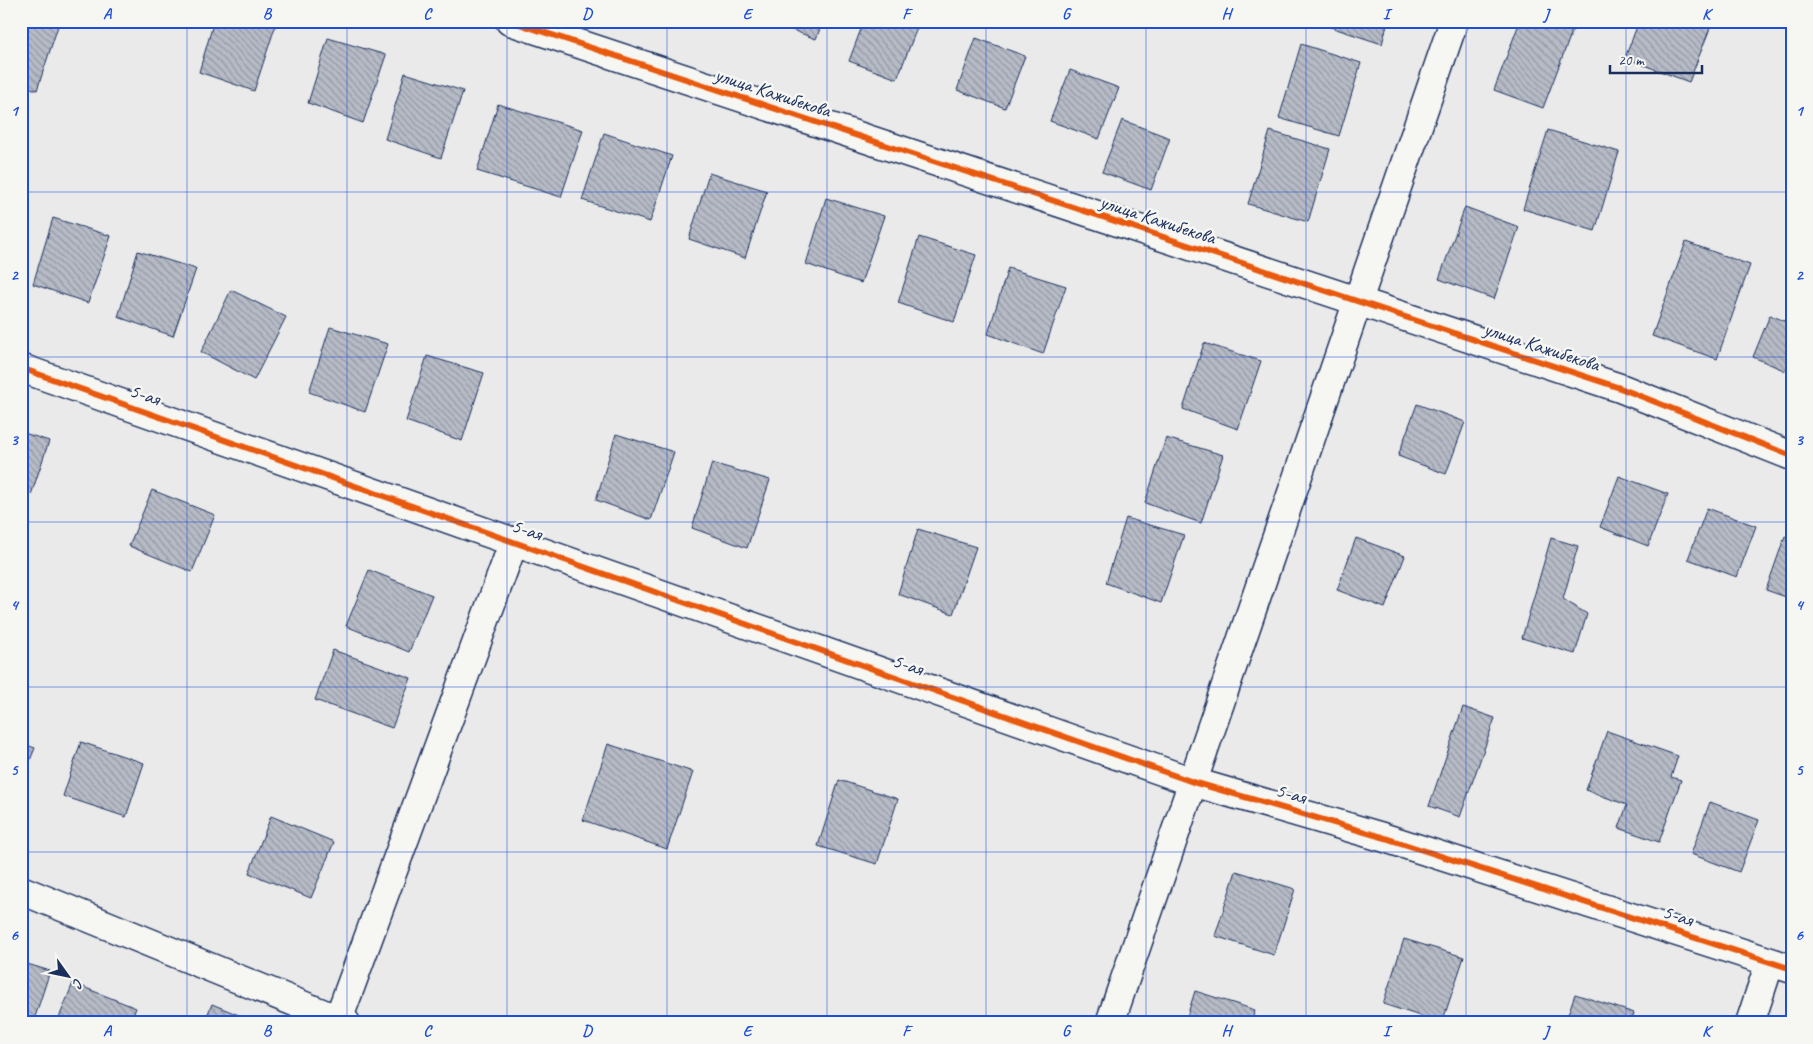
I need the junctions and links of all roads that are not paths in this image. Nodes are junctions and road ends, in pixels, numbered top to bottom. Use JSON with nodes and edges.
{"nodes":[{"id":1,"x":510,"y":21,"type":"edge"},
{"id":2,"x":1454,"y":21,"type":"edge"},
{"id":3,"x":1357,"y":302,"type":"junction"},
{"id":4,"x":21,"y":368,"type":"edge"},
{"id":5,"x":1792,"y":456,"type":"edge"},
{"id":6,"x":514,"y":542,"type":"junction"},
{"id":7,"x":1193,"y":782,"type":"junction"},
{"id":8,"x":21,"y":890,"type":"edge"},
{"id":9,"x":1781,"y":965,"type":"edge"},
{"id":10,"x":341,"y":1022,"type":"edge"},
{"id":11,"x":1110,"y":1023,"type":"edge"},
{"id":12,"x":1750,"y":1023,"type":"edge"}],
"edges":[{"from":1,"to":3,"type":"street","name":"улица Кажибекова"},
{"from":2,"to":3,"type":"street"},
{"from":3,"to":5,"type":"street","name":"улица Кажибекова"},
{"from":3,"to":7,"type":"street"},
{"from":4,"to":6,"type":"street","name":"5-ая"},
{"from":6,"to":7,"type":"street","name":"5-ая"},
{"from":6,"to":10,"type":"street"},
{"from":7,"to":9,"type":"street","name":"5-ая"},
{"from":7,"to":11,"type":"street"},
{"from":8,"to":10,"type":"street"},
{"from":9,"to":12,"type":"street"}]}
